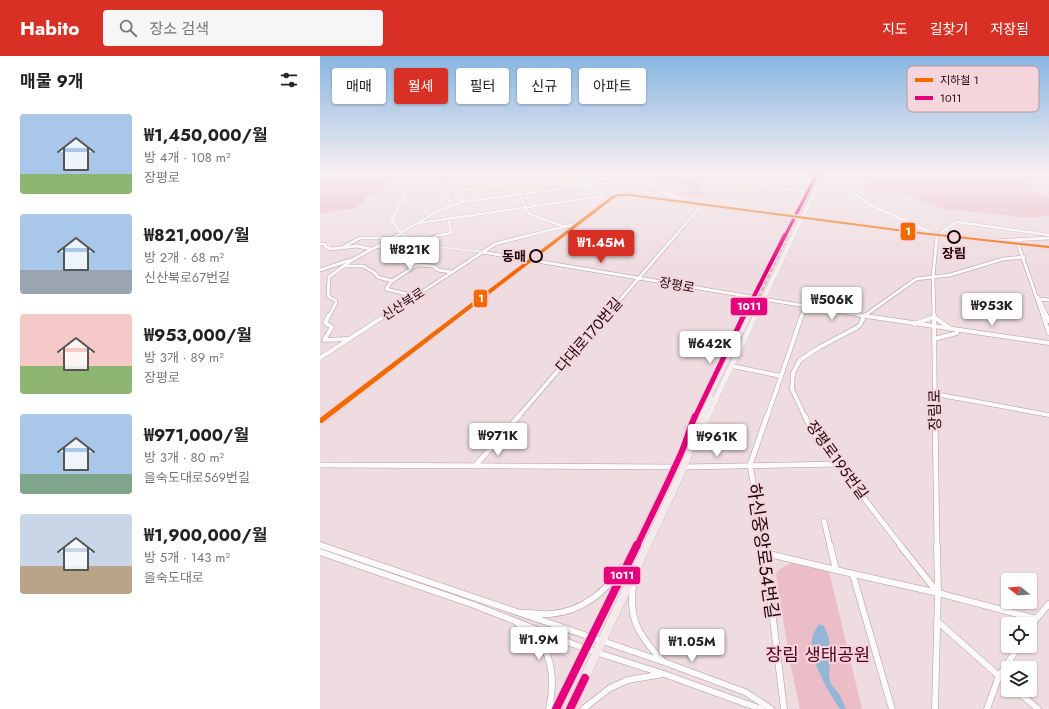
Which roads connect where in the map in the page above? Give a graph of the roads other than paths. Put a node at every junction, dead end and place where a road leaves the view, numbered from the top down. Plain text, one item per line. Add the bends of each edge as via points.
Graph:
1 (400, 204) edge
2 (456, 204) edge
3 (543, 204) edge
4 (602, 204) edge
5 (698, 204) edge
6 (801, 204) edge
7 (807, 204) edge
8 (869, 204) edge
9 (702, 205) junction
10 (451, 206) joint
11 (525, 207) junction
12 (803, 213) junction
13 (796, 214) junction
14 (781, 216) junction
15 (800, 219) junction
16 (793, 220) junction
17 (817, 221) junction
18 (449, 222) dead end
19 (419, 223) junction
20 (578, 224) junction
21 (798, 225) junction
22 (565, 227) junction
23 (400, 233) junction
24 (937, 235) junction
25 (1049, 235) edge
26 (392, 238) junction
27 (1049, 238) edge
28 (994, 241) junction
29 (421, 243) junction
30 (320, 244) edge
31 (1020, 244) junction
32 (377, 246) junction
33 (343, 248) junction
34 (1049, 248) edge
35 (371, 249) junction
36 (482, 252) junction
37 (1023, 257) junction
38 (354, 258) junction
39 (531, 260) junction
40 (417, 265) junction
41 (342, 266) junction
42 (320, 270) edge
43 (451, 272) junction
44 (933, 277) junction
45 (638, 278) junction
46 (392, 281) junction
47 (415, 296) junction
48 (753, 299) junction
49 (1037, 299) junction
50 (1049, 300) edge
51 (763, 301) junction
52 (805, 307) junction
53 (749, 317) tunnel mouth
54 (863, 317) junction
55 (934, 317) junction
56 (1049, 321) edge
57 (914, 324) junction
58 (934, 328) junction
59 (953, 330) junction
60 (957, 333) junction
61 (1049, 333) edge
62 (348, 339) junction
63 (934, 339) junction
64 (1049, 344) edge
65 (320, 358) edge
66 (732, 366) junction
67 (781, 376) junction
68 (935, 394) junction
69 (1049, 415) edge
70 (320, 423) edge
71 (692, 439) junction
72 (838, 464) junction
73 (320, 465) edge
74 (750, 465) junction
75 (475, 466) junction
76 (680, 467) junction
77 (824, 521) dead end
78 (320, 545) edge
79 (320, 552) edge
80 (765, 553) junction
81 (632, 554) junction
82 (638, 566) junction
83 (836, 570) junction
84 (853, 575) junction
85 (938, 593) junction
86 (1049, 604) edge
87 (521, 613) junction
88 (1028, 617) edge
89 (1037, 618) edge
90 (937, 621) junction
91 (516, 622) junction
92 (591, 637) junction
93 (602, 640) junction
94 (586, 649) junction
95 (596, 652) junction
96 (1014, 653) edge
97 (664, 662) junction
98 (664, 674) junction
99 (999, 676) junction
100 (1024, 697) edge
101 (935, 708) edge
102 (549, 709) edge
103 (556, 709) edge
104 (570, 709) edge
105 (583, 709) edge
106 (761, 709) edge
107 (771, 709) edge
108 (784, 709) edge
109 (892, 709) edge
110 (987, 709) edge
111 (1038, 709) edge

1 - 23 main road via 392,221
2 - 10 street
3 - 11 street
4 - 20 street
5 - 9 main road
6 - 13 main road
7 - 12 main road
8 - 24 street
9 - 14 main road
9 - 45 street, 다대로170번길
10 - 19 street
11 - 19 street
11 - 22 street via 530,215
12 - 15 main road
12 - 17 main road via 807,218
13 - 14 main road
13 - 16 main road
14 - 16 main road
15 - 16 main road
15 - 17 main road
15 - 21 main road
16 - 48 main road
17 - 21 main road
17 - 24 main road
18 - 29 street via 451,233
19 - 23 street
20 - 22 street, 신산북로
20 - 39 street
21 - 51 main road
22 - 36 street, 신산북로 via 497,243
23 - 26 street
23 - 29 main road, 장평로 via 409,240
24 - 25 street via 957,222
24 - 28 main road
24 - 44 street, 장림로
26 - 32 street
26 - 33 street via 360,238
27 - 28 street
28 - 31 main road
29 - 36 main road, 장평로
30 - 33 street via 331,248
31 - 34 main road
31 - 37 street
32 - 35 street
32 - 40 street via 400,252 402,260
33 - 35 street via 357,246
35 - 38 street
36 - 39 street, 장평로
36 - 43 street, 신산북로
37 - 44 street, 장평로195번길 via 1003,259 950,275
37 - 49 street
38 - 41 street
38 - 42 street
39 - 45 street, 장평로
39 - 70 street
40 - 43 street via 433,266 438,270
40 - 46 street
41 - 46 street via 363,266 378,277
41 - 62 street via 328,279 328,296 336,303 325,323 332,328 324,340
43 - 47 street, 신산북로
44 - 54 street, 장평로195번길 via 916,279
44 - 55 street, 장림로
45 - 48 street, 장평로
45 - 75 street, 다대로170번길
46 - 47 street via 386,289
47 - 62 street, 신산북로
48 - 51 street, 장평로
48 - 71 main road via 691,426
49 - 50 street
49 - 56 street
49 - 61 street
51 - 52 street, 장평로
51 - 66 main road
52 - 54 street, 장평로
52 - 67 street, 하신중앙로54번길
53 - 71 highway
54 - 57 street, 장평로
54 - 58 street, 장평로
54 - 72 street, 장평로195번길 via 856,328 800,360 793,373 792,389 806,419 812,431
55 - 57 street
55 - 58 street, 장림로
55 - 59 street
57 - 58 street, 장평로
58 - 59 street, 장평로
58 - 60 street, 장평로
58 - 63 street, 장림로
59 - 64 street, 장평로
60 - 63 street
60 - 64 street, 장평로
62 - 65 street, 신산북로
63 - 68 street, 장림로
66 - 67 street
66 - 71 main road
67 - 74 street, 하신중앙로54번길
68 - 69 street
68 - 85 street, 장림로
71 - 76 highway
72 - 74 street
72 - 85 street, 장평로195번길
73 - 75 street
74 - 76 street
74 - 80 street, 하신중앙로54번길
75 - 76 street
76 - 81 highway
76 - 82 highway
77 - 83 street
78 - 87 street
79 - 91 street
80 - 83 street
80 - 108 street, 하신중앙로54번길
81 - 87 street via 610,584 584,603 551,614
81 - 92 highway
82 - 93 highway
82 - 97 street via 630,596 635,625 642,639
83 - 84 street
84 - 85 street
84 - 109 street
85 - 88 street
85 - 90 street, 장림로
86 - 89 street
87 - 92 street
90 - 99 street
90 - 101 street, 장림로
91 - 94 street
91 - 102 street via 540,641 550,663 552,683
92 - 93 street
92 - 94 highway
93 - 95 highway
93 - 97 street
94 - 95 street
94 - 103 highway
95 - 98 street
95 - 104 highway
96 - 99 street
97 - 107 street via 745,692
98 - 105 street via 628,680 610,688
98 - 106 street
99 - 110 street
100 - 111 street

